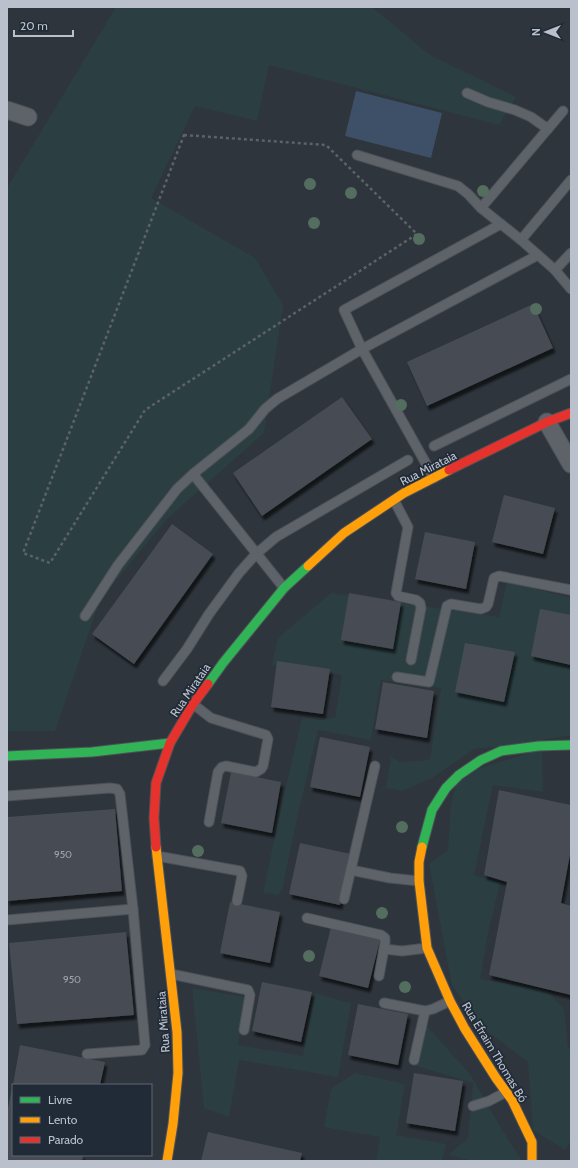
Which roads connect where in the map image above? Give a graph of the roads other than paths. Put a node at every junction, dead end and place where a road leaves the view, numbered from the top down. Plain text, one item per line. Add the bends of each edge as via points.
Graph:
1 (467, 93) dead end
2 (7, 110) edge
3 (563, 111) dead end
4 (28, 117) dead end
5 (548, 129) junction
6 (357, 155) dead end
7 (571, 180) edge
8 (481, 208) junction
9 (501, 224) junction
10 (521, 240) junction
11 (571, 253) edge
12 (538, 255) junction
13 (555, 270) junction
14 (571, 290) edge
15 (362, 349) junction
16 (571, 379) edge
17 (571, 413) edge
18 (547, 422) junction
19 (434, 446) dead end
20 (408, 460) dead end
21 (571, 464) edge
22 (193, 474) junction
23 (434, 478) junction
24 (394, 500) junction
25 (256, 554) junction
26 (284, 588) junction
27 (571, 590) edge
28 (85, 616) dead end
29 (411, 660) dead end
30 (396, 677) dead end
31 (163, 682) dead end
32 (193, 704) junction
33 (170, 743) junction
34 (571, 745) edge
35 (7, 756) edge
36 (375, 766) dead end
37 (7, 796) edge
38 (209, 822) dead end
39 (157, 856) junction
40 (351, 870) junction
41 (419, 881) junction
42 (344, 899) dead end
43 (237, 900) dead end
44 (133, 909) junction
45 (307, 918) dead end
46 (7, 920) edge
47 (428, 948) junction
48 (384, 949) junction
49 (171, 974) junction
50 (379, 976) dead end
51 (450, 1001) junction
52 (384, 1003) dead end
53 (425, 1010) junction
54 (244, 1030) dead end
55 (87, 1054) dead end
56 (414, 1060) dead end
57 (506, 1092) junction
58 (472, 1106) dead end
59 (167, 1161) edge
60 (532, 1161) edge

1 - 5 lane via 531,117
2 - 4 street
3 - 5 lane
5 - 8 lane
6 - 8 lane via 458,186
7 - 10 lane
8 - 9 lane
9 - 10 lane
9 - 15 lane via 344,310
10 - 12 lane
11 - 13 lane
12 - 13 lane
12 - 15 lane
13 - 14 lane
15 - 22 lane via 277,399 249,429
15 - 23 lane
16 - 19 lane
17 - 18 street, Rua Mirataia
18 - 21 street
18 - 23 street, Rua Mirataia
20 - 25 lane via 276,537
22 - 25 lane
22 - 28 lane via 177,489 118,565
23 - 24 street, Rua Mirataia
24 - 26 street, Rua Mirataia via 344,533
24 - 29 lane via 408,527 396,593 398,596 416,600 421,608
25 - 26 lane
25 - 31 lane via 209,614
26 - 32 street, Rua Mirataia
27 - 30 lane via 499,576 494,578 486,607 481,609 451,604 447,606 429,682
32 - 33 street, Rua Mirataia
32 - 38 lane via 211,718 266,735 268,739 261,769 256,772 226,766 218,772
33 - 35 street via 92,752
33 - 39 street, Rua Mirataia via 156,783 154,818
34 - 41 street, Rua Efraim Thomas Bó via 501,751 481,760 460,775 446,788 432,810 419,862
36 - 40 lane
37 - 44 lane via 117,789 120,794
39 - 43 lane via 240,871 242,876
39 - 49 street, Rua Mirataia
40 - 41 lane
40 - 42 lane
41 - 47 street, Rua Efraim Thomas Bó
44 - 46 lane
44 - 55 lane via 145,1045 142,1050
45 - 48 lane via 382,935 385,938
47 - 48 lane via 402,951
47 - 51 street, Rua Efraim Thomas Bó
48 - 50 lane
49 - 54 lane via 248,990 250,995
49 - 59 street, Rua Mirataia via 178,1073
51 - 53 lane
51 - 57 street, Rua Efraim Thomas Bó
52 - 53 lane
53 - 56 lane
57 - 58 lane via 490,1101
57 - 60 street, Rua Efraim Thomas Bó via 532,1142

